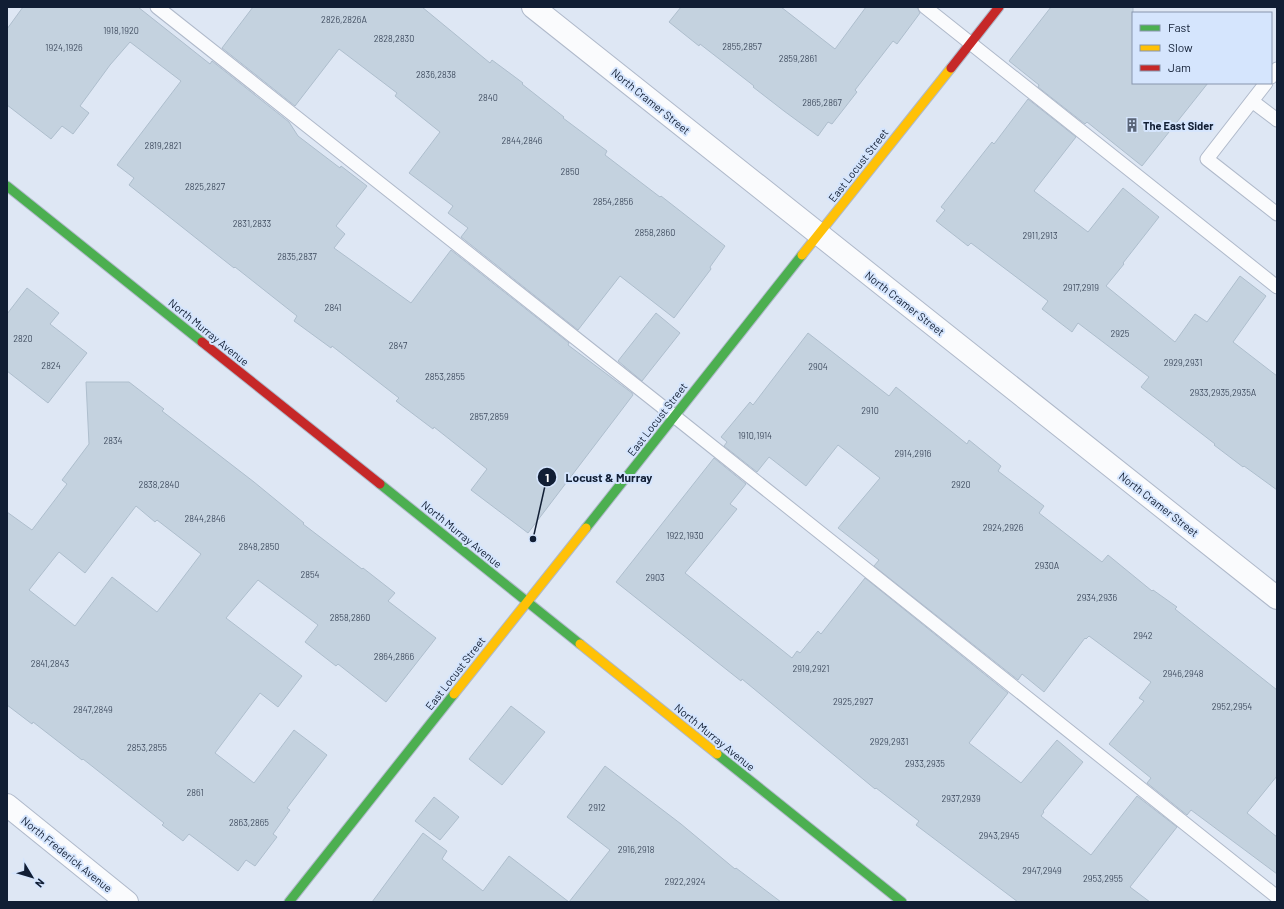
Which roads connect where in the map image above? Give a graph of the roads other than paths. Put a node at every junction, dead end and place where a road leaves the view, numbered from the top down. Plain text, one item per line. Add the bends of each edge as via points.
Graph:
1 (157, 7) edge
2 (533, 7) edge
3 (925, 7) edge
4 (999, 7) edge
5 (970, 42) junction
6 (1265, 84) edge
7 (1252, 101) junction
8 (1277, 120) edge
9 (7, 186) edge
10 (1277, 214) edge
11 (818, 235) junction
12 (1277, 288) edge
13 (674, 416) junction
14 (1277, 598) edge
15 (528, 601) junction
16 (7, 805) edge
17 (1277, 897) edge
18 (127, 902) edge
19 (289, 902) edge
20 (902, 902) edge

1 - 13 lane
2 - 11 street, North Cramer Street
3 - 5 lane
4 - 5 main road, East Locust Street
5 - 11 main road, East Locust Street
5 - 12 lane
6 - 7 lane
7 - 8 lane
7 - 10 lane via 1207,159
9 - 15 main road, North Murray Avenue
11 - 13 main road, East Locust Street
11 - 14 street, North Cramer Street
13 - 15 main road, East Locust Street
13 - 17 lane
15 - 19 main road, East Locust Street
15 - 20 main road, North Murray Avenue
16 - 18 street, North Frederick Avenue

